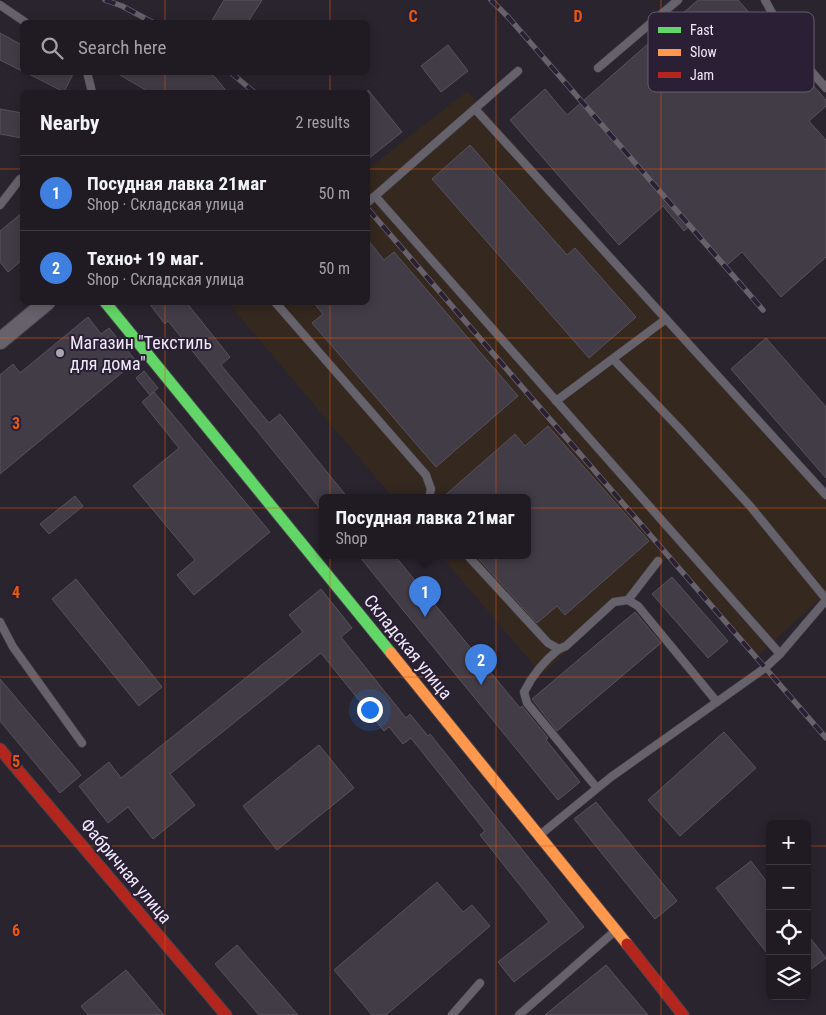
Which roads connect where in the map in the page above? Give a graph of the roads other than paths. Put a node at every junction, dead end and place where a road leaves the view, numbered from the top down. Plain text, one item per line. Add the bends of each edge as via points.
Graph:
1 (678, 0) edge
2 (765, 0) edge
3 (0, 5) edge
4 (664, 12) edge
5 (772, 12) edge
6 (23, 20) edge
7 (648, 26) edge
8 (598, 68) dead end
9 (518, 71) dead end
10 (814, 74) edge
11 (88, 75) edge
12 (826, 88) edge
13 (92, 90) edge
14 (475, 109) junction
15 (20, 179) edge
16 (375, 196) junction
17 (370, 200) edge
18 (0, 205) edge
19 (43, 305) edge
20 (107, 305) edge
21 (278, 305) edge
22 (666, 319) junction
23 (0, 342) edge
24 (613, 359) junction
25 (556, 401) junction
26 (430, 494) edge
27 (826, 495) edge
28 (471, 559) edge
29 (658, 561) dead end
30 (628, 600) junction
31 (826, 600) edge
32 (0, 622) edge
33 (559, 649) junction
34 (780, 654) junction
35 (717, 702) junction
36 (82, 743) dead end
37 (0, 750) edge
38 (597, 788) junction
39 (539, 836) junction
40 (616, 930) junction
41 (480, 983) dead end
42 (226, 1015) edge
43 (452, 1015) edge
44 (520, 1015) edge
45 (683, 1015) edge

1 - 4 lane
2 - 5 lane
3 - 6 lane
7 - 8 lane
9 - 14 lane
10 - 12 lane
11 - 13 lane
14 - 16 lane
14 - 22 lane
15 - 18 lane
16 - 17 lane
16 - 25 lane
19 - 23 street
20 - 39 street, Складская улица
21 - 26 lane via 426,475
22 - 24 lane
22 - 27 lane
24 - 25 lane
24 - 31 lane via 750,506
25 - 34 lane
28 - 33 lane via 548,643
29 - 30 lane
30 - 33 lane via 614,602
30 - 35 lane via 638,606
31 - 34 lane
32 - 36 lane via 13,647
33 - 38 lane via 529,683 524,692 527,703
34 - 35 lane
35 - 38 lane
37 - 42 street, Фабричная улица
38 - 39 lane
39 - 40 street, Складская улица
40 - 44 lane
40 - 45 street, Складская улица
41 - 43 lane

